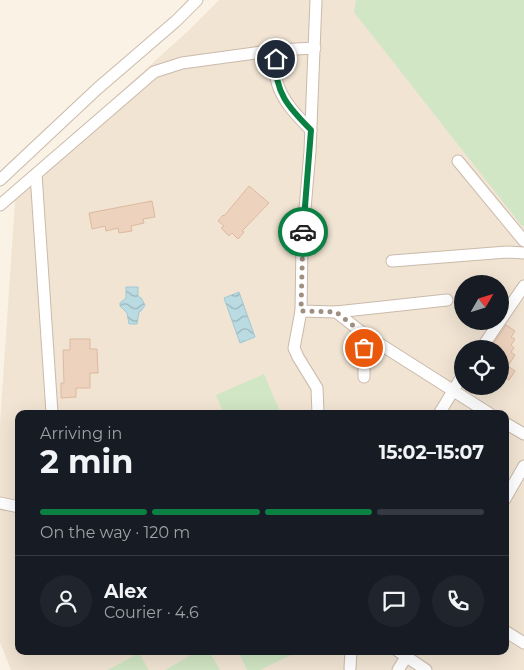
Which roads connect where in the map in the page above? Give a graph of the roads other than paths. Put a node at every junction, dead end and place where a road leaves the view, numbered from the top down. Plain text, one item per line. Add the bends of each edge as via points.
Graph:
1 (197, 0) edge
2 (316, 0) edge
3 (315, 48) junction
4 (277, 50) junction
5 (311, 130) junction
6 (458, 161) dead end
7 (36, 174) junction
8 (0, 180) edge
9 (0, 205) edge
10 (524, 241) edge
11 (524, 253) edge
12 (392, 262) dead end
13 (524, 286) edge
14 (447, 300) dead end
15 (509, 308) edge
16 (301, 311) junction
17 (336, 312) junction
18 (364, 334) junction
19 (364, 377) dead end
20 (454, 387) edge
21 (452, 390) junction
22 (52, 410) edge
23 (318, 410) edge
24 (440, 410) edge
25 (484, 410) edge
26 (509, 425) edge
27 (524, 434) edge
28 (524, 466) edge
29 (512, 487) junction
30 (524, 490) edge
31 (509, 492) edge
32 (0, 503) edge
33 (15, 506) edge
34 (509, 633) edge
35 (524, 642) edge
36 (351, 655) edge
37 (404, 655) edge
38 (407, 655) edge
39 (350, 668) dead end
40 (398, 670) edge
41 (426, 670) edge

1 - 8 street
2 - 3 street
3 - 4 street
3 - 5 street
4 - 5 street via 277,82 290,106
4 - 7 street via 182,63 154,72
5 - 16 street via 302,244
6 - 10 street
7 - 9 street
7 - 22 street
11 - 12 street
13 - 15 street
14 - 17 street
16 - 17 street
16 - 23 street via 294,348 317,388
17 - 18 street
18 - 19 street
18 - 21 street
20 - 21 street
21 - 24 street
21 - 25 street
26 - 27 street
28 - 29 street
29 - 30 street
29 - 31 street
32 - 33 street
34 - 35 street
36 - 39 street
37 - 40 street
38 - 41 street

